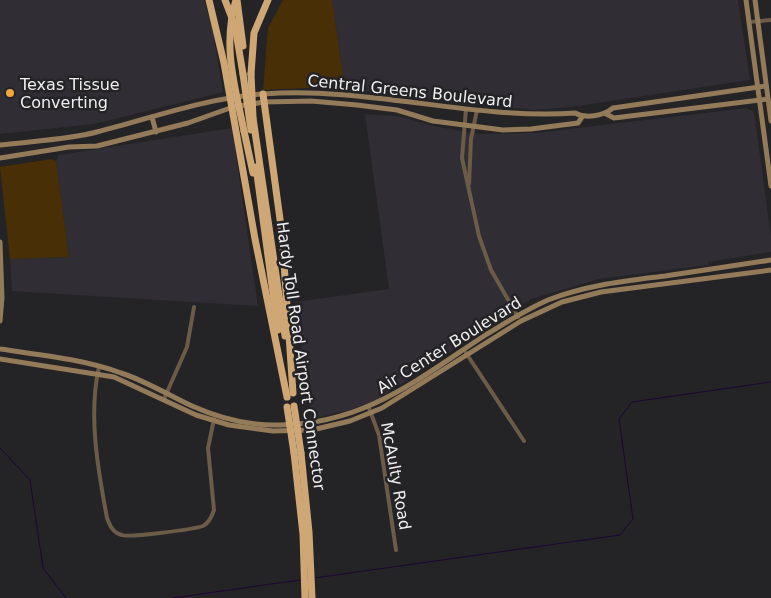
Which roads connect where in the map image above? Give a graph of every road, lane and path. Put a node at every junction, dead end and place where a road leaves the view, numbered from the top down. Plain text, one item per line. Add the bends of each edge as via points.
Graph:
1 (209, 0) edge
2 (225, 0) edge
3 (236, 0) edge
4 (268, 0) edge
5 (746, 0) edge
6 (755, 0) edge
7 (771, 20) edge
8 (758, 21) junction
9 (749, 22) junction
10 (247, 74) junction
11 (766, 86) junction
12 (757, 87) junction
13 (311, 92) junction
14 (263, 94) junction
15 (695, 96) junction
16 (231, 98) junction
17 (768, 99) junction
18 (759, 100) junction
19 (311, 101) junction
20 (264, 102) junction
21 (233, 107) junction
22 (697, 108) junction
23 (466, 109) junction
24 (477, 110) junction
25 (606, 114) junction
26 (152, 117) junction
27 (582, 117) junction
28 (771, 121) edge
29 (464, 125) junction
30 (474, 126) junction
31 (250, 130) junction
32 (156, 132) junction
33 (68, 138) junction
34 (0, 145) edge
35 (69, 147) junction
36 (0, 158) edge
37 (469, 184) junction
38 (771, 186) edge
39 (0, 242) edge
40 (771, 260) edge
41 (1, 265) edge
42 (704, 270) junction
43 (771, 270) edge
44 (705, 278) junction
45 (630, 280) junction
46 (632, 288) junction
47 (578, 290) junction
48 (580, 296) junction
49 (194, 307) dead end
50 (517, 315) junction
51 (0, 321) edge
52 (521, 321) junction
53 (0, 349) edge
54 (464, 349) junction
55 (468, 355) junction
56 (0, 359) edge
57 (98, 370) junction
58 (421, 377) junction
59 (426, 382) junction
60 (167, 393) junction
61 (290, 395) junction
62 (164, 400) junction
63 (370, 410) junction
64 (214, 418) junction
65 (304, 424) junction
66 (305, 430) junction
67 (524, 441) dead end
68 (396, 550) dead end
69 (308, 588) junction
70 (305, 598) edge
71 (312, 598) edge

1 - 16 highway
2 - 10 highway
3 - 10 highway
3 - 31 highway, bridge via 229,48
4 - 10 highway via 254,33
5 - 9 street
6 - 8 street
7 - 8 street
8 - 9 street
8 - 11 street
9 - 12 street
10 - 31 highway, bridge
10 - 31 highway, Hardy Toll Road Airport Connector, bridge via 254,118
11 - 12 street, Central Greens Boulevard
11 - 17 street
12 - 15 street, Central Greens Boulevard
12 - 18 street
13 - 14 street, Central Greens Boulevard
13 - 19 street
13 - 23 street, Central Greens Boulevard
14 - 16 street, Central Greens Boulevard
14 - 20 highway
15 - 22 street
15 - 25 street, Central Greens Boulevard via 613,108
16 - 21 highway
16 - 26 street, Central Greens Boulevard
17 - 18 street, Central Greens Boulevard
17 - 28 street
18 - 22 street, Central Greens Boulevard
18 - 38 street
19 - 20 street, Central Greens Boulevard
19 - 29 street, Central Greens Boulevard via 397,110 433,121
20 - 21 street, Central Greens Boulevard
20 - 61 highway via 282,234
21 - 32 street, Central Greens Boulevard
21 - 61 highway via 255,239
22 - 25 street, Central Greens Boulevard via 614,118
23 - 24 street, Central Greens Boulevard
23 - 29 street
24 - 27 street, Central Greens Boulevard via 544,115 575,113
24 - 30 street
25 - 27 street, Central Greens Boulevard
26 - 32 street
26 - 33 street, Central Greens Boulevard
27 - 30 street, Central Greens Boulevard via 578,123 531,129
29 - 30 street, Central Greens Boulevard
29 - 37 street via 462,158
30 - 37 street
31 - 61 highway, Hardy Toll Road Airport Connector
31 - 61 highway, Hardy Toll Road Airport Connector
32 - 35 street, Central Greens Boulevard via 97,146
33 - 34 street, Central Greens Boulevard
33 - 35 street
35 - 36 street, Central Greens Boulevard
37 - 50 street via 485,254
39 - 41 street
40 - 42 street, Air Center Boulevard
41 - 51 street
42 - 44 street
42 - 45 street, Air Center Boulevard
43 - 44 street, Air Center Boulevard
44 - 46 street, Air Center Boulevard
45 - 46 street
45 - 47 street, Air Center Boulevard
46 - 48 street, Air Center Boulevard
47 - 48 street
47 - 50 street, Air Center Boulevard
48 - 52 street, Air Center Boulevard
49 - 60 street via 187,347
50 - 52 street
50 - 54 street, Air Center Boulevard
52 - 55 street, Air Center Boulevard
53 - 57 street, Air Center Boulevard
54 - 55 street
54 - 58 street, Air Center Boulevard
55 - 59 street, Air Center Boulevard
55 - 67 street
56 - 57 street, Air Center Boulevard
57 - 60 street, Air Center Boulevard via 142,380
57 - 62 street, Air Center Boulevard
57 - 64 street via 93,406 109,523 113,531 126,536 204,525 214,506 208,448
58 - 59 street
58 - 63 street, Air Center Boulevard
59 - 63 street, Air Center Boulevard
60 - 62 street
60 - 64 street, Air Center Boulevard
61 - 69 highway, Hardy Toll Road Airport Connector, bridge
62 - 64 street, Air Center Boulevard
63 - 65 street, Air Center Boulevard
63 - 66 street, Air Center Boulevard via 331,426
63 - 68 street, McAulty Road via 383,454
64 - 65 street, Air Center Boulevard via 264,424
64 - 66 street, Air Center Boulevard via 250,429
65 - 66 street
69 - 70 highway, Hardy Toll Road Airport Connector
69 - 71 highway, Hardy Toll Road Airport Connector

